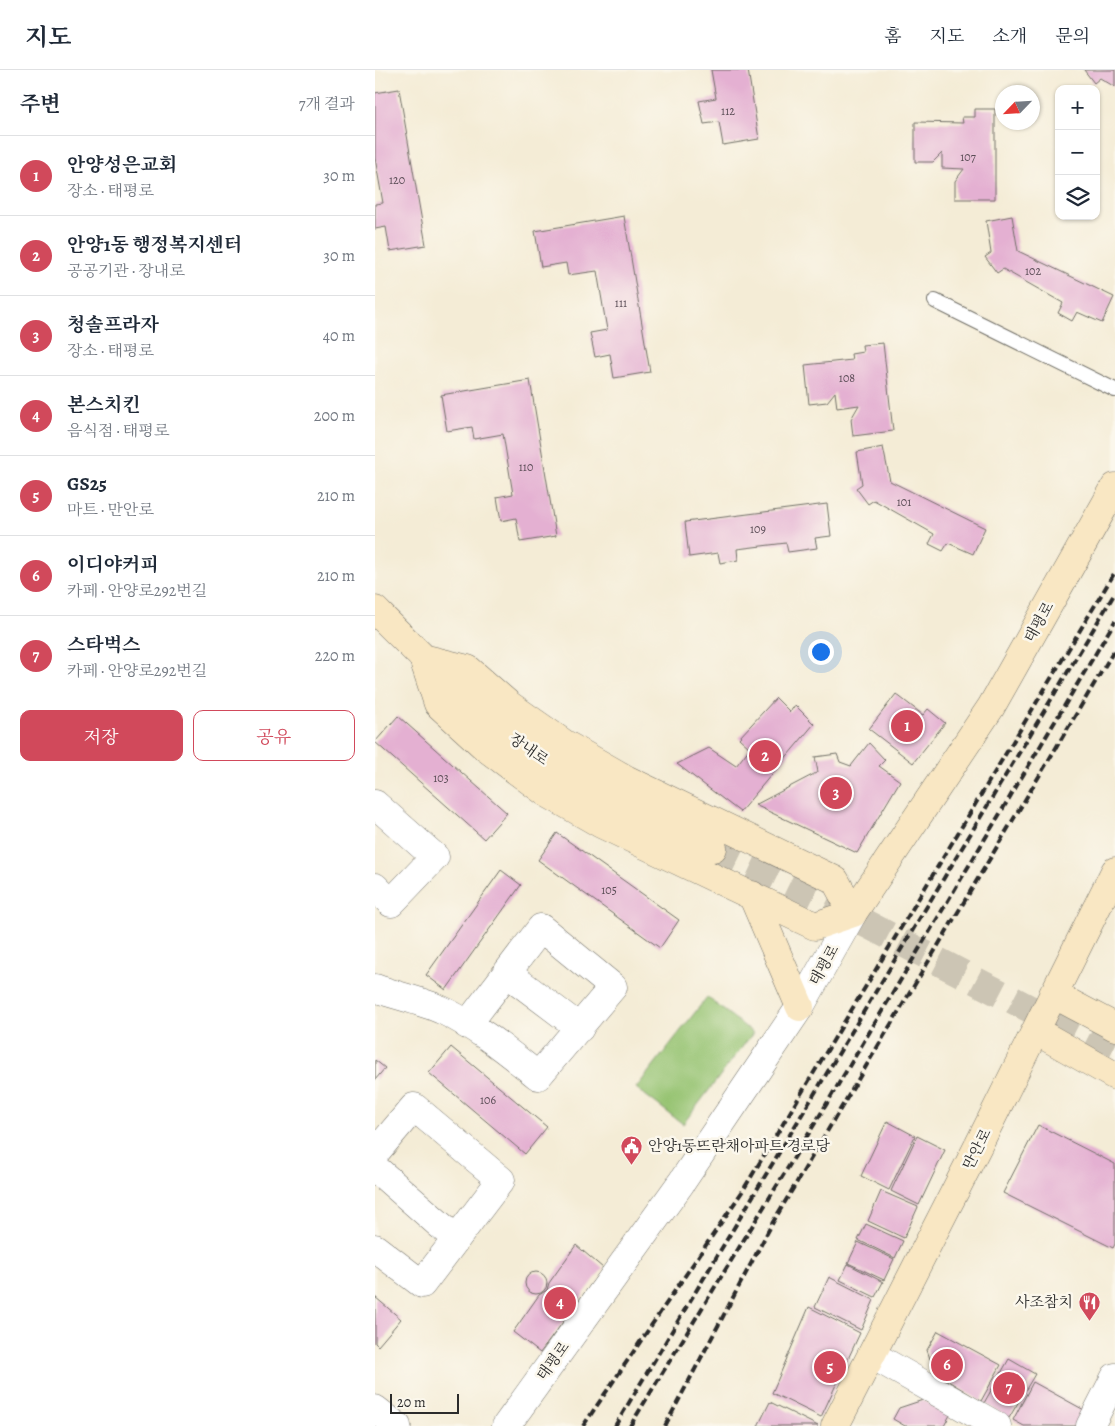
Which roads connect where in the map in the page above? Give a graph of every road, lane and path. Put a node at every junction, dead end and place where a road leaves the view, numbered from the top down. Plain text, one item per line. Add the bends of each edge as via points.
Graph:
1 (935, 302) dead end
2 (1115, 390) edge
3 (1115, 487) edge
4 (375, 610) edge
5 (423, 658) junction
6 (375, 804) edge
7 (713, 848) tunnel mouth
8 (1115, 871) edge
9 (375, 887) edge
10 (753, 895) junction
11 (853, 913) junction
12 (507, 973) junction
13 (375, 988) edge
14 (1053, 994) junction
15 (800, 1007) junction
16 (467, 1025) junction
17 (1115, 1027) edge
18 (580, 1028) junction
19 (1036, 1032) junction
20 (1115, 1076) edge
21 (375, 1152) edge
22 (375, 1168) edge
23 (456, 1239) junction
24 (375, 1248) edge
25 (872, 1355) junction
26 (1115, 1377) edge
27 (375, 1409) edge
28 (397, 1426) edge
29 (506, 1426) edge
30 (835, 1426) edge
31 (997, 1426) edge
32 (1090, 1426) edge

1 - 2 lane
3 - 11 street, 태평로 via 991,707
4 - 5 street, 장내로
5 - 7 street, 장내로 via 497,726 558,769
5 - 10 street via 438,704 486,748 545,792 601,824
5 - 11 street via 468,669 565,744 626,779 835,880
6 - 9 street via 435,857 391,903
8 - 14 street, 만안로
10 - 11 street via 815,926
10 - 15 street
11 - 15 street, 태평로
12 - 16 street
12 - 18 street
12 - 18 street via 541,928 613,987
13 - 16 street via 443,1011
14 - 17 street
14 - 19 street, 만안로
15 - 29 street, 태평로 via 681,1183
16 - 18 street via 538,1076
19 - 20 street
19 - 25 street, 만안로
21 - 23 street via 413,1107 501,1180
22 - 23 street
23 - 24 street via 422,1284
25 - 30 street, 만안로
25 - 31 street
26 - 32 street
27 - 28 street

